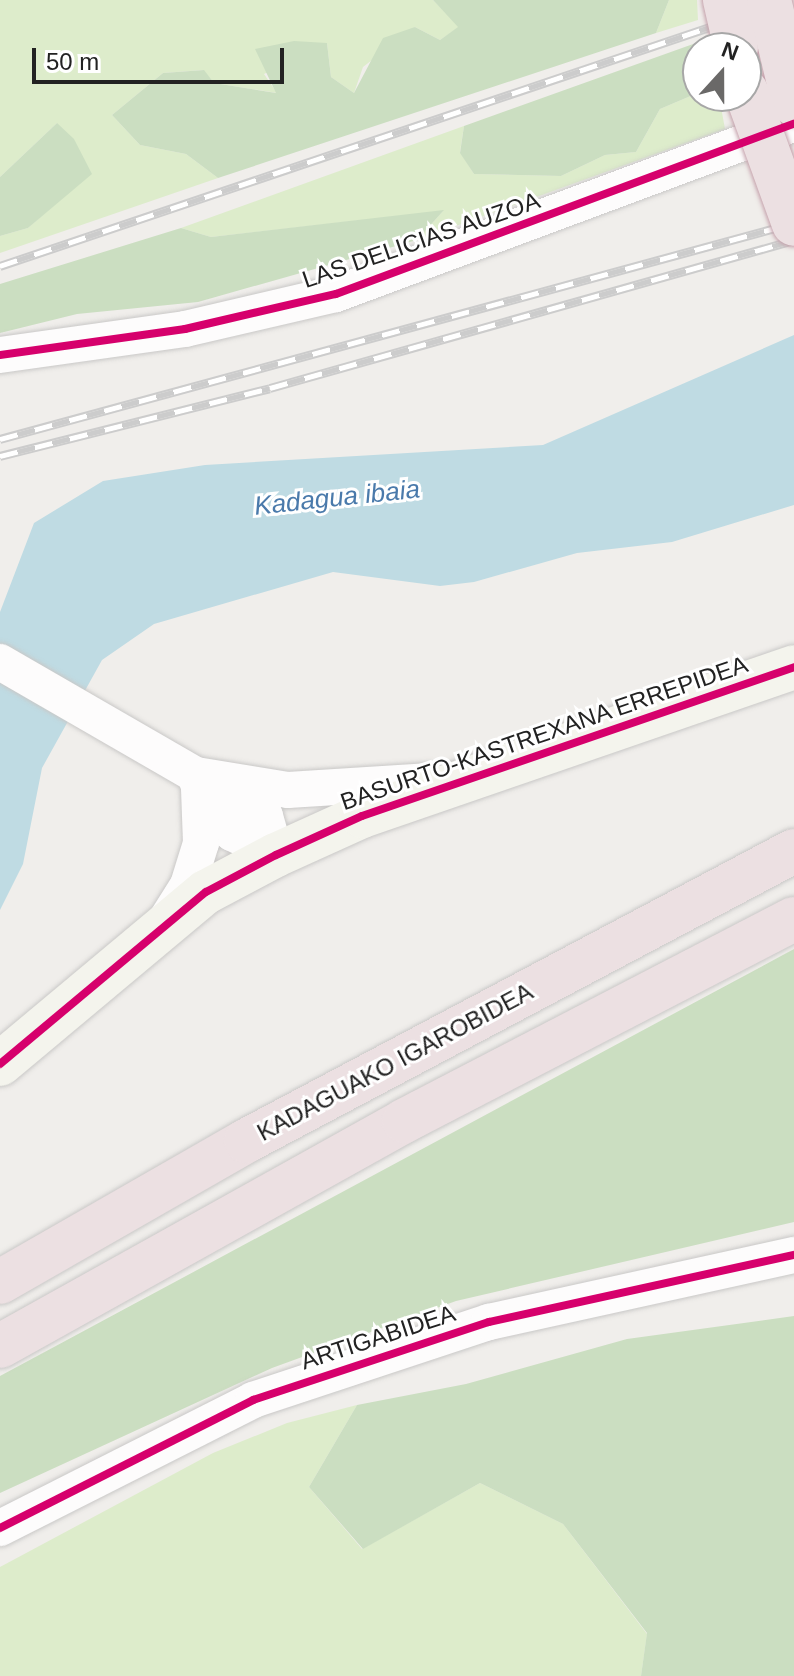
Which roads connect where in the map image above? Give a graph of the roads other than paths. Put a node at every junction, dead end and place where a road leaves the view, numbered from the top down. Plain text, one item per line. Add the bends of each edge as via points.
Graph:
1 (725, 0) edge
2 (769, 0) edge
3 (732, 32) edge
4 (794, 104) edge
5 (754, 112) edge
6 (794, 124) edge
7 (794, 224) edge
8 (0, 355) edge
9 (0, 662) edge
10 (794, 667) edge
11 (489, 774) junction
12 (196, 778) junction
13 (236, 784) junction
14 (794, 851) edge
15 (276, 855) junction
16 (794, 919) edge
17 (161, 927) junction
18 (0, 1064) edge
19 (794, 1255) edge
20 (0, 1282) edge
21 (0, 1346) edge
22 (0, 1528) edge

1 - 3 highway, bridge
2 - 4 highway, bridge
5 - 7 highway, bridge
6 - 8 street, LAS DELICIAS AUZOA via 336,294 185,329
9 - 12 street
10 - 11 street, BASURTO-KASTREXANA ERREPIDEA
11 - 13 street via 345,790
11 - 15 street, BASURTO-KASTREXANA ERREPIDEA via 362,816
12 - 13 street
12 - 15 street via 232,833
12 - 17 street via 201,843 188,885
13 - 15 street via 265,816
14 - 20 highway, KADAGUAKO IGAROBIDEA via 246,1141
15 - 17 street, BASURTO-KASTREXANA ERREPIDEA via 206,892
16 - 21 highway via 404,1121
17 - 18 street, BASURTO-KASTREXANA ERREPIDEA
19 - 22 street, ARTIGABIDEA via 489,1322 253,1400

